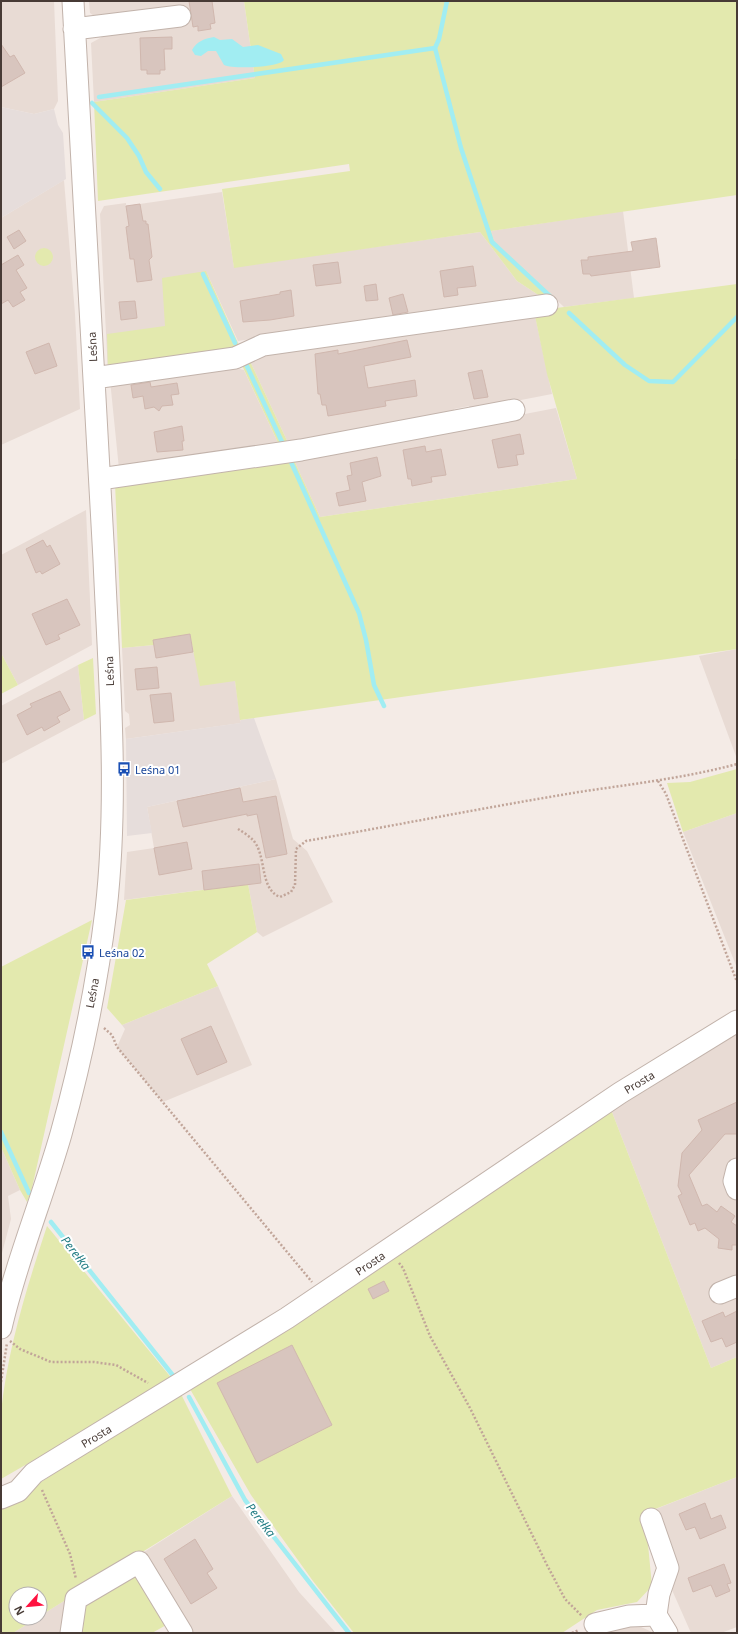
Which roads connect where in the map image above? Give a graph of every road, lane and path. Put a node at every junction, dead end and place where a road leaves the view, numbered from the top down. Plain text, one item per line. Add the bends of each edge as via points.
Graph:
1 (73, 1) edge
2 (180, 16) dead end
3 (74, 29) junction
4 (547, 305) dead end
5 (94, 378) junction
6 (514, 410) dead end
7 (100, 480) junction
8 (737, 764) edge
9 (658, 782) junction
10 (238, 829) dead end
11 (737, 982) edge
12 (737, 1021) edge
13 (101, 1027) dead end
14 (737, 1169) edge
15 (737, 1189) edge
16 (387, 1252) junction
17 (323, 1294) junction
18 (5, 1333) edge
19 (174, 1388) junction
20 (34, 1473) junction
21 (1, 1498) edge
22 (650, 1519) dead end
23 (76, 1599) junction
24 (656, 1614) junction
25 (594, 1624) joint
26 (71, 1633) edge
27 (182, 1633) edge
28 (667, 1633) edge

1 - 3 street, Leśna
2 - 3 street
3 - 5 street, Leśna
4 - 5 street via 263,345 235,358
5 - 7 street, Leśna
6 - 7 street via 301,450
7 - 18 street, Leśna via 113,768 112,846 106,912 77,1071 41,1199 19,1259
8 - 9 path
9 - 10 path via 579,792 306,841 296,849 295,885 291,892 280,897 273,894 268,885 254,840
9 - 11 path via 666,794
12 - 16 street, Prosta via 608,1101
13 - 17 path via 106,1028 117,1047
14 - 15 street via 734,1181
16 - 17 street, Prosta
16 - 25 path via 403,1268 430,1336 470,1408 565,1599 577,1613
17 - 19 street, Prosta
18 - 19 path via 20,1349 51,1362 116,1365 160,1388
19 - 20 street, Prosta
20 - 21 street, Prosta via 18,1491
20 - 23 path via 70,1554 76,1575
22 - 24 street via 668,1568 659,1594
23 - 26 street
23 - 27 street via 139,1562
24 - 25 street via 629,1616
24 - 28 street

